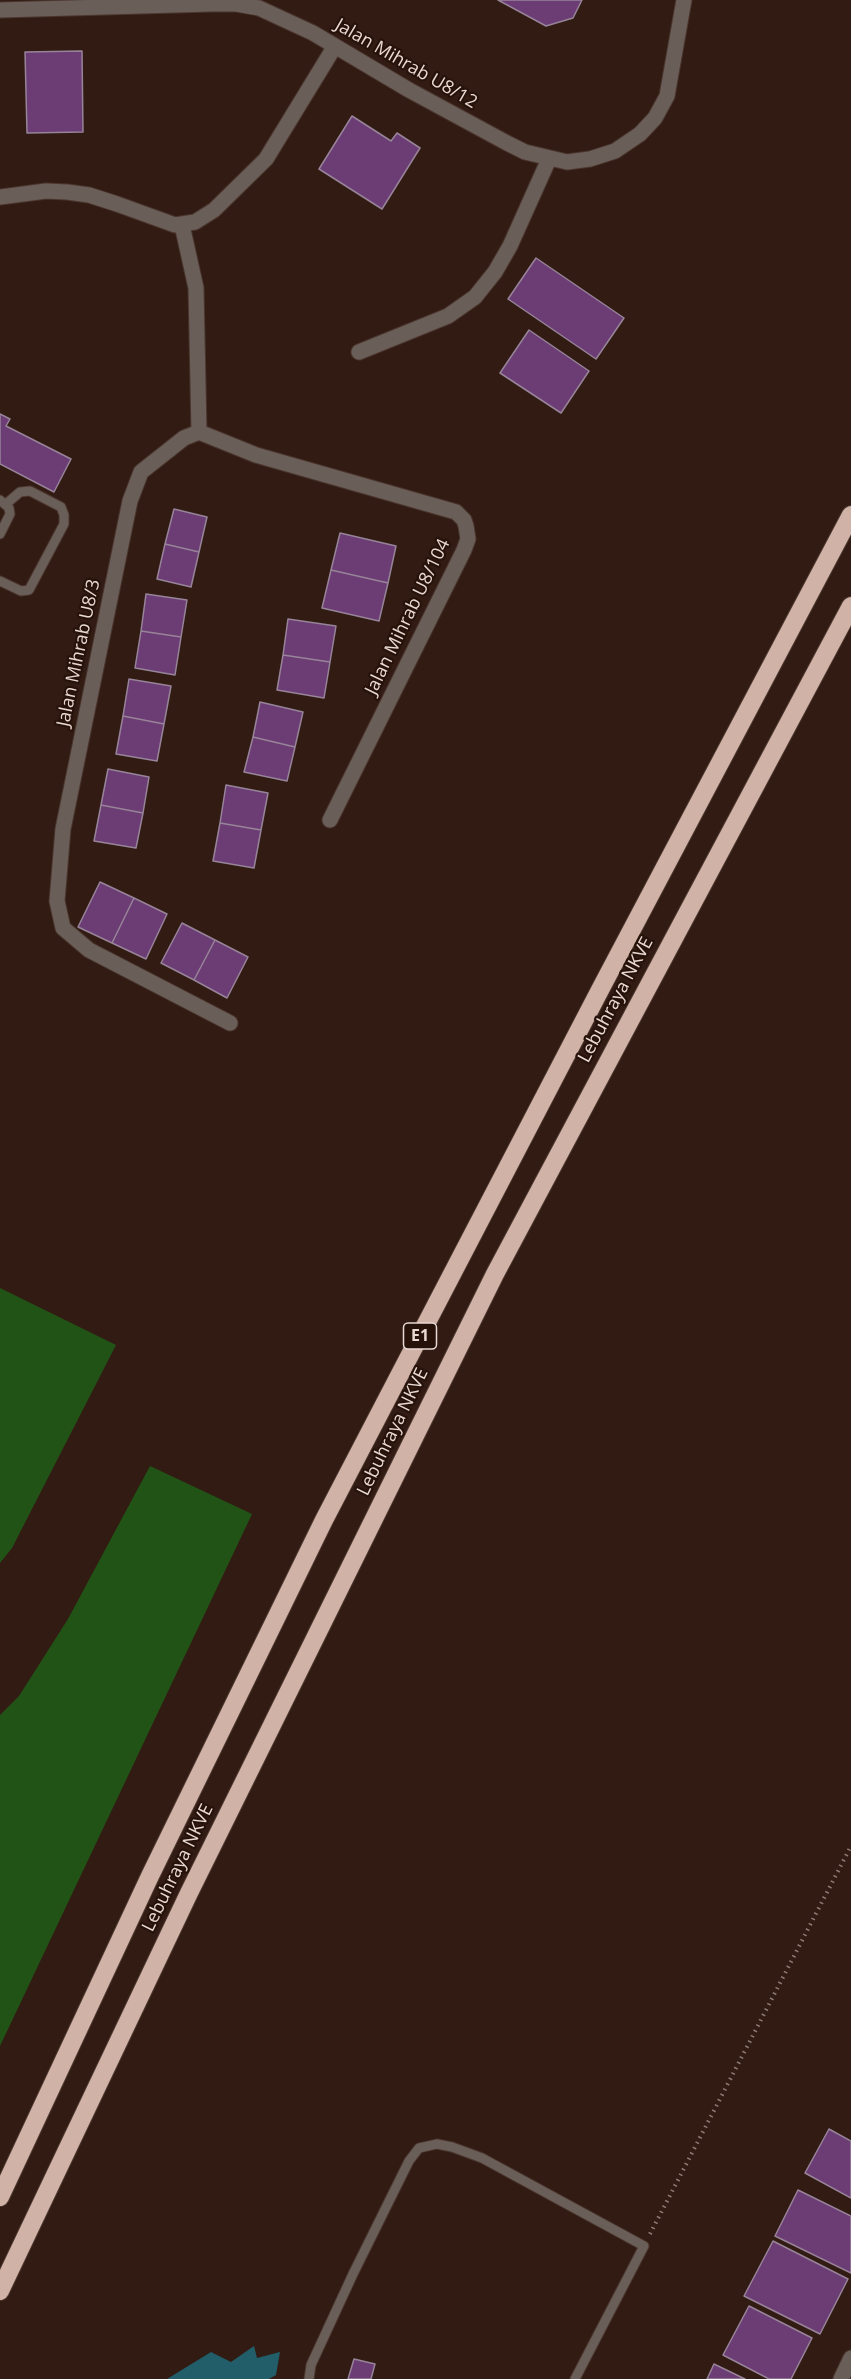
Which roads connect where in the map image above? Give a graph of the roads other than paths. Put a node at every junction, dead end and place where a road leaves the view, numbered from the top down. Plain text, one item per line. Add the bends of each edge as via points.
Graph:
1 (684, 0) edge
2 (0, 10) edge
3 (335, 46) junction
4 (549, 159) junction
5 (0, 197) edge
6 (182, 225) junction
7 (359, 352) dead end
8 (199, 432) junction
9 (3, 502) edge
10 (851, 515) edge
11 (0, 534) edge
12 (0, 581) edge
13 (851, 606) edge
14 (330, 820) dead end
15 (230, 1023) dead end
16 (0, 2197) edge
17 (0, 2291) edge
18 (851, 2358) edge
19 (309, 2379) edge
20 (575, 2379) edge
21 (841, 2379) edge

1 - 4 street, Jalan Mihrab U8/12 via 667,96 655,118 628,143 603,156 578,161
2 - 3 street, Jalan Mihrab U8/12 via 236,4 280,16
3 - 4 street, Jalan Mihrab U8/12 via 474,126 525,152
3 - 6 street via 266,159 214,210
4 - 7 street via 510,246 475,297 448,316
5 - 6 street via 46,191 78,194
6 - 8 street via 196,288
8 - 14 street, Jalan Mihrab U8/104 via 256,455 456,512 464,520 468,539 464,550
8 - 15 street, Jalan Mihrab U8/3 via 184,438 141,472 130,501 63,830 57,901 63,928 89,950
9 - 11 lane via 10,513
9 - 12 lane via 30,491 61,507 64,524 29,590 21,591
10 - 16 highway, Lebuhraya NKVE / E1 via 324,1520 150,1876
13 - 17 highway, Lebuhraya NKVE / E1 via 495,1274 189,1893
18 - 21 street
19 - 20 lane via 311,2365 409,2161 419,2148 437,2144 482,2158 644,2246

